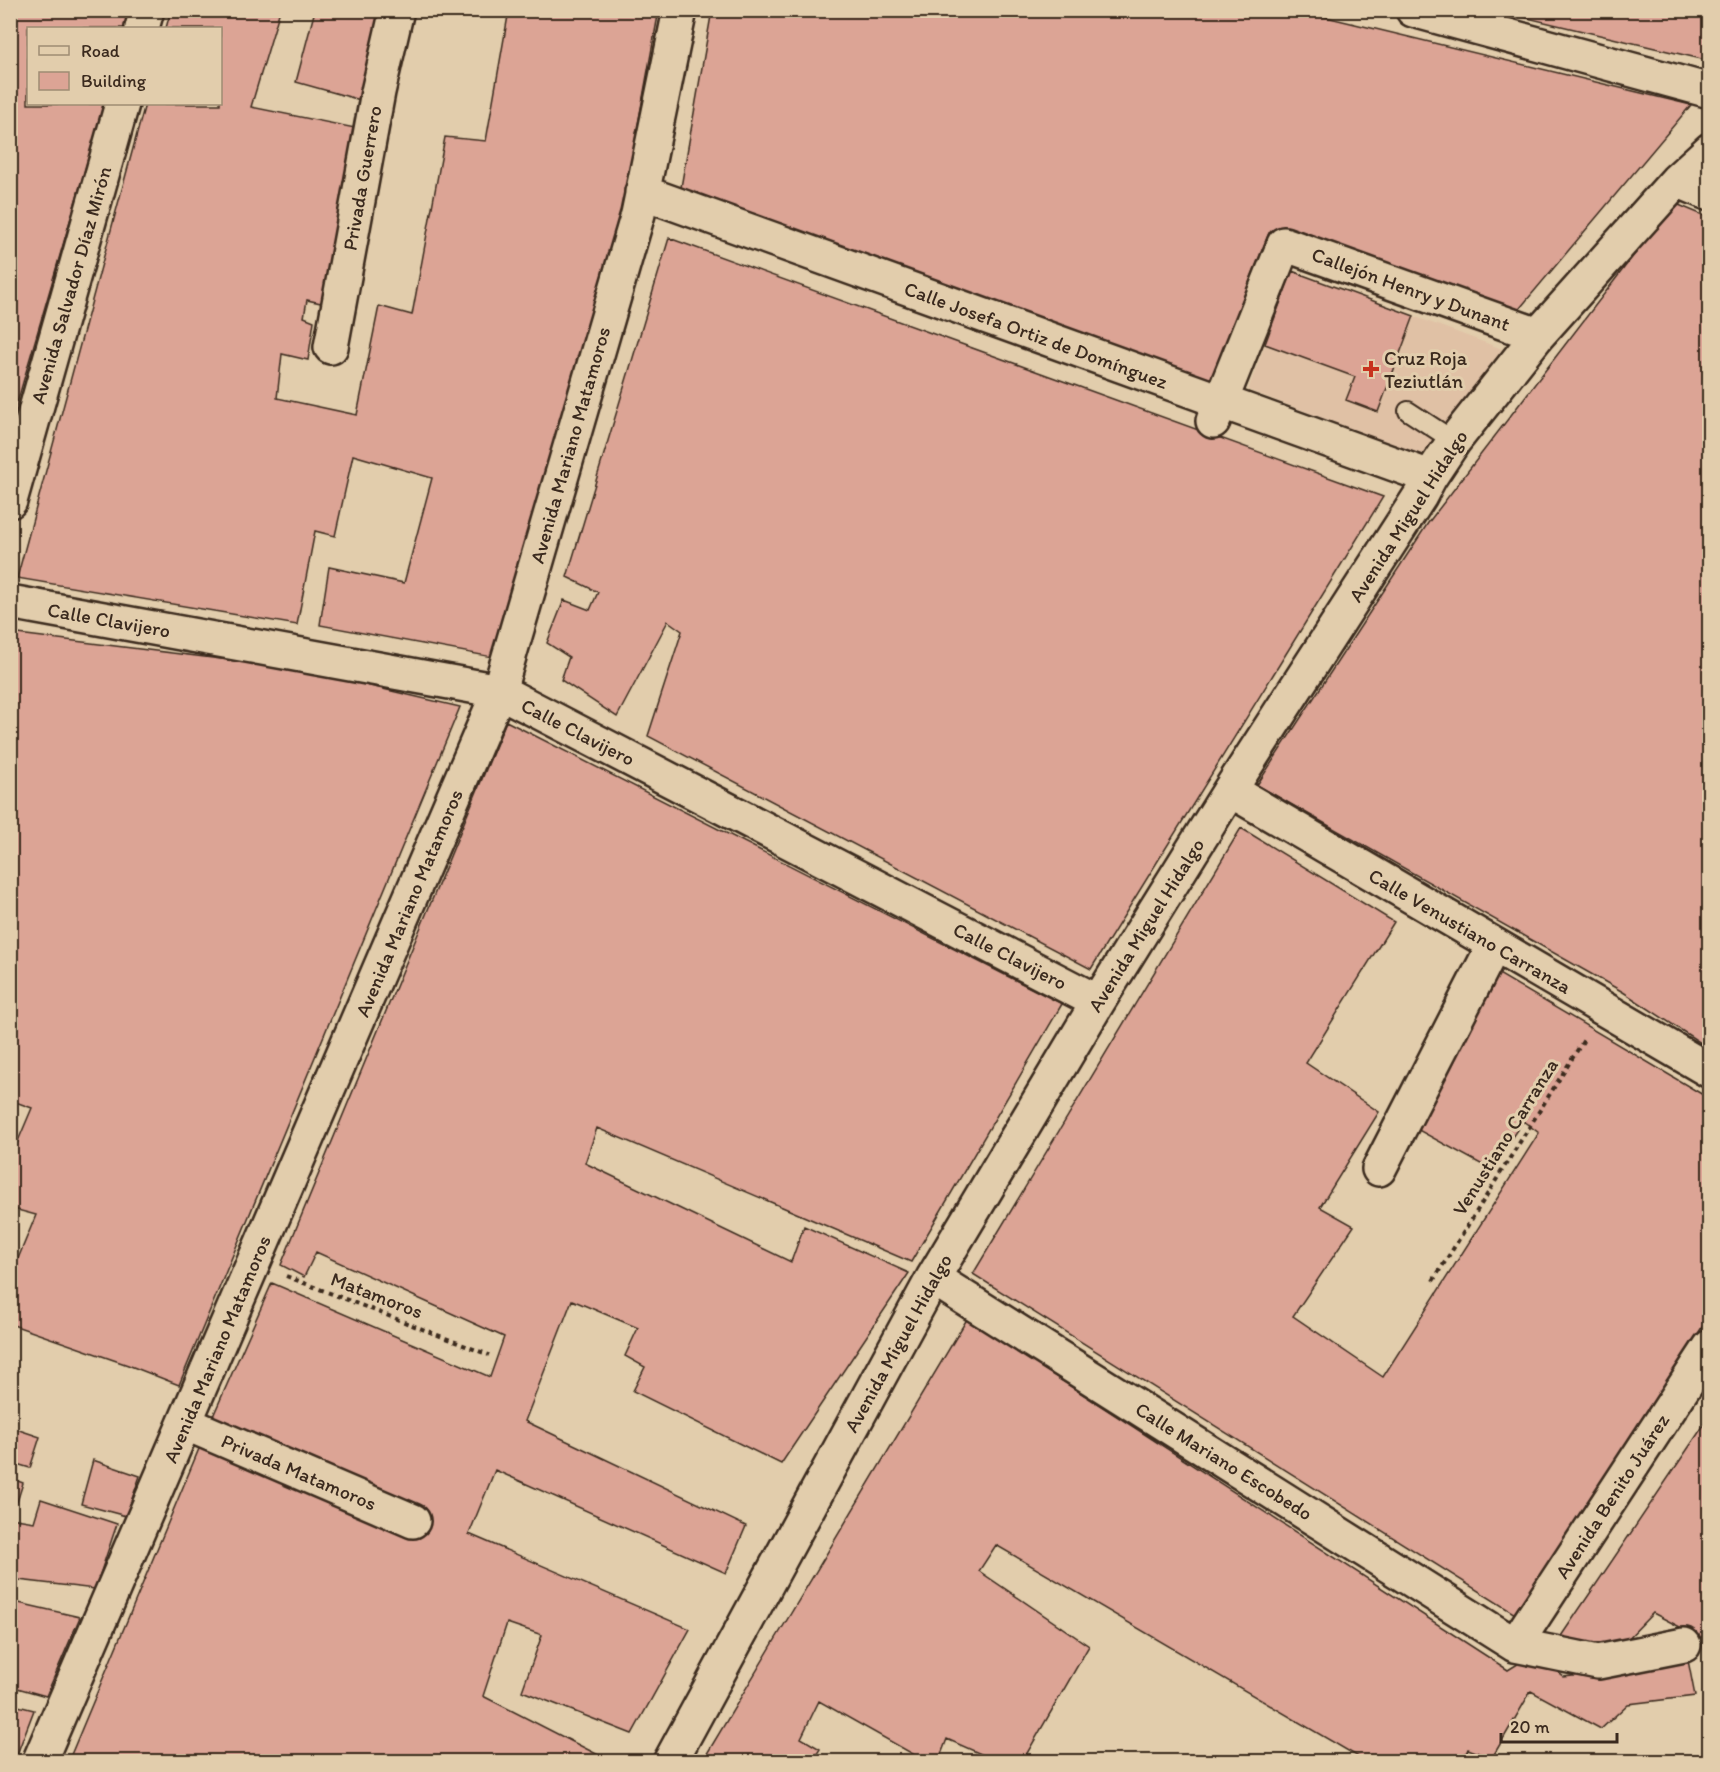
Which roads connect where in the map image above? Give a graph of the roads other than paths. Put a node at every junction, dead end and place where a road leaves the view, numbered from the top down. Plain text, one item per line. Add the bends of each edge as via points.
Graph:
1 (147, 10) edge
2 (397, 10) edge
3 (680, 10) edge
4 (1413, 10) edge
5 (142, 27) edge
6 (1710, 91) edge
7 (122, 105) edge
8 (1710, 150) edge
9 (1677, 180) junction
10 (1710, 194) edge
11 (640, 203) junction
12 (1535, 339) junction
13 (331, 347) dead end
14 (1408, 411) dead end
15 (1223, 414) junction
16 (1454, 441) junction
17 (1425, 486) junction
18 (10, 501) edge
19 (10, 602) edge
20 (499, 691) junction
21 (1230, 790) junction
22 (1494, 945) junction
23 (1098, 1002) junction
24 (1710, 1071) edge
25 (1379, 1169) dead end
26 (933, 1278) junction
27 (1710, 1347) edge
28 (184, 1423) junction
29 (413, 1521) dead end
30 (1515, 1645) junction
31 (1684, 1645) dead end
32 (39, 1761) edge
33 (670, 1761) edge

1 - 5 street
2 - 13 street, Privada Guerrero
3 - 11 street, Avenida Mariano Matamoros
4 - 6 street
7 - 18 street, Avenida Salvador Díaz Mirón
8 - 9 street, Avenida Miguel Hidalgo
9 - 10 street
9 - 12 street, Avenida Miguel Hidalgo
11 - 15 street, Calle Josefa Ortiz de Domínguez
11 - 20 street, Avenida Mariano Matamoros
12 - 15 street, Callejón Henry y Dunant via 1287,250
12 - 16 street, Avenida Miguel Hidalgo
14 - 16 lane
15 - 17 street, Calle Josefa Ortiz de Domínguez
16 - 17 street, Avenida Miguel Hidalgo
17 - 21 street, Avenida Miguel Hidalgo
19 - 20 street, Calle Clavijero
20 - 23 street, Calle Clavijero
20 - 28 street, Avenida Mariano Matamoros
21 - 22 street, Calle Venustiano Carranza
21 - 23 street, Avenida Miguel Hidalgo
22 - 24 street, Calle Venustiano Carranza
22 - 25 street
23 - 26 street, Avenida Miguel Hidalgo
26 - 30 street, Calle Mariano Escobedo
26 - 33 street, Avenida Miguel Hidalgo
27 - 30 street, Avenida Benito Juárez
28 - 29 street, Privada Matamoros
28 - 32 street, Avenida Mariano Matamoros
30 - 31 street via 1598,1662

